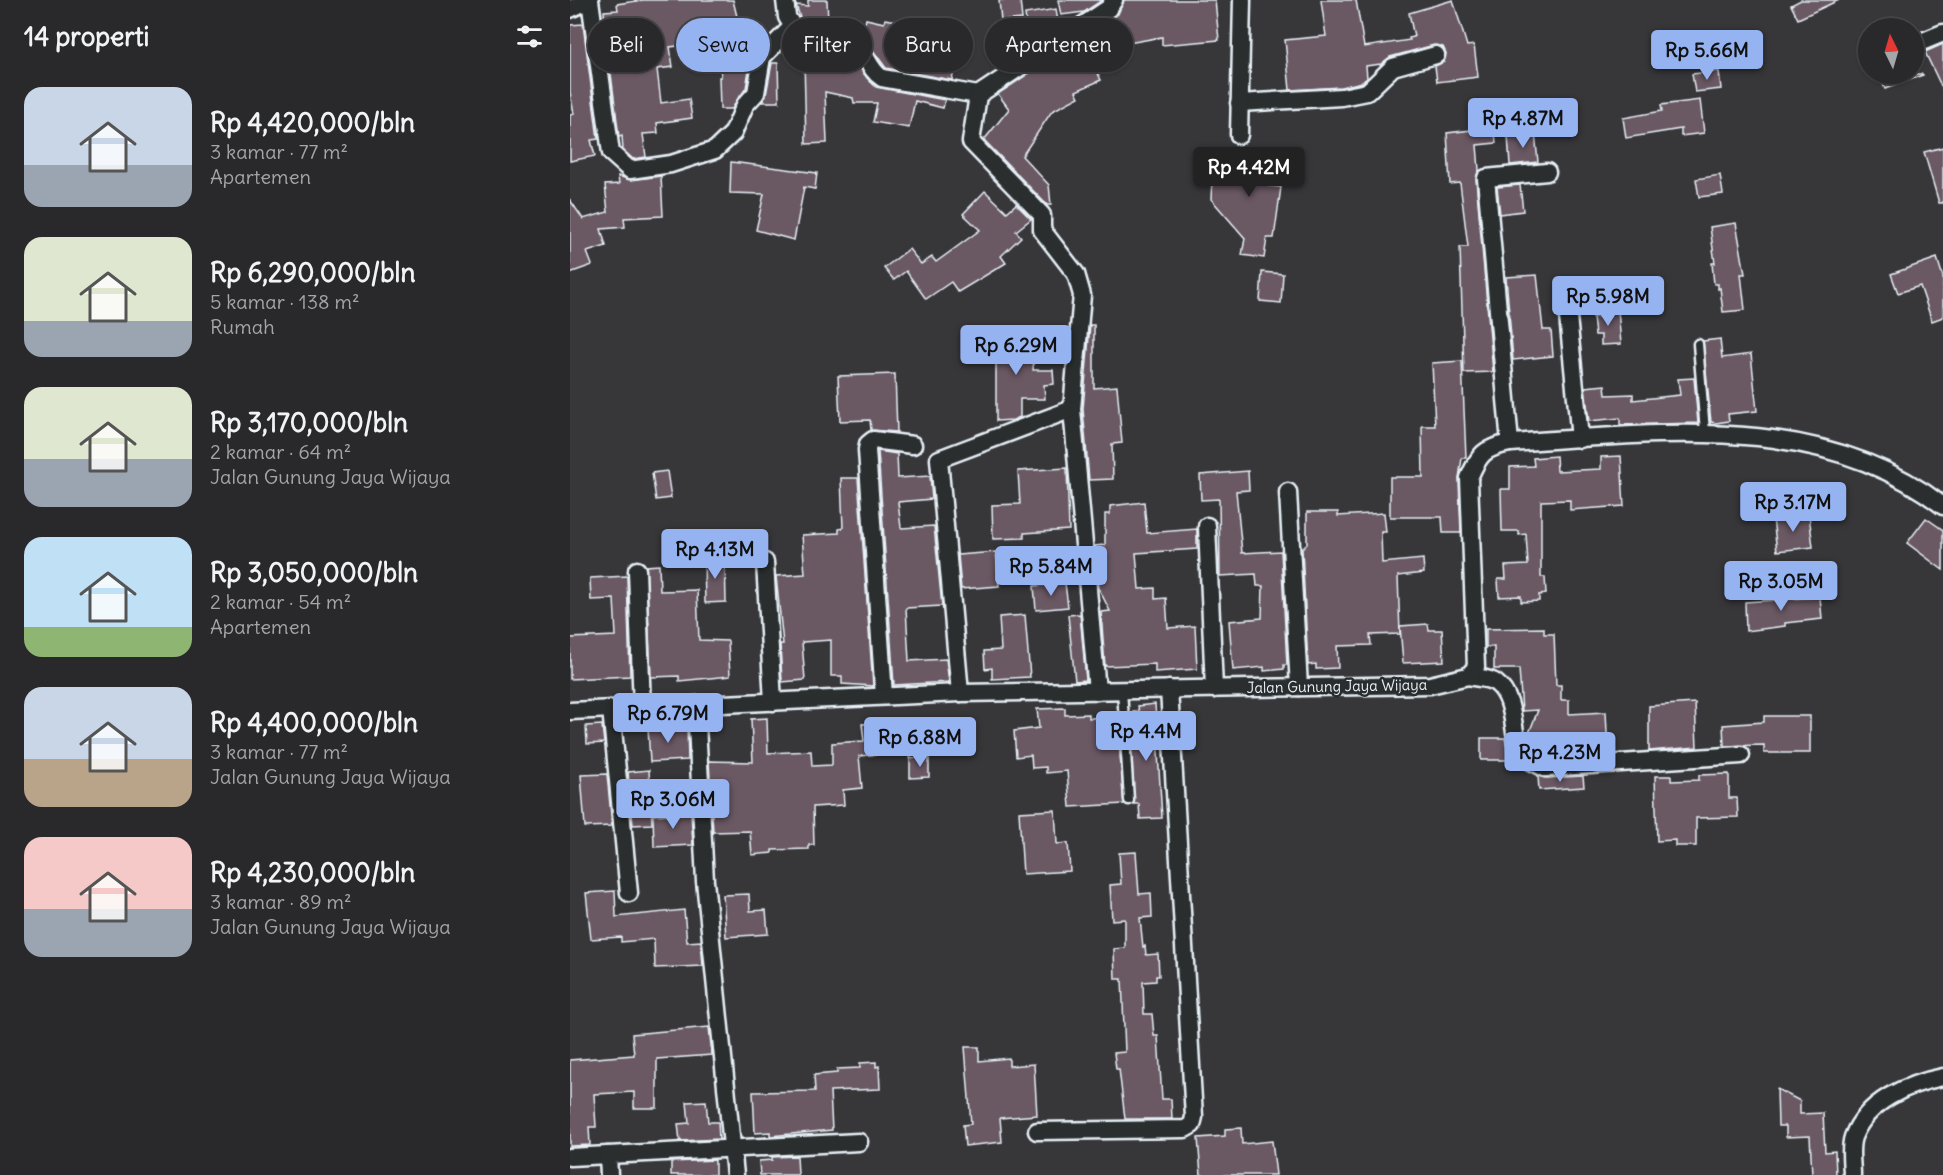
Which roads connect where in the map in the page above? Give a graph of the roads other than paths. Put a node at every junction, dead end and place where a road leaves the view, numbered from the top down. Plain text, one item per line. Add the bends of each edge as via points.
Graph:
1 (590, 0) edge
2 (785, 0) edge
3 (1114, 0) edge
4 (1242, 0) edge
5 (570, 9) edge
6 (788, 18) edge
7 (1943, 33) edge
8 (782, 35) edge
9 (1924, 41) edge
10 (1436, 55) dead end
11 (872, 70) edge
12 (978, 95) junction
13 (1239, 103) junction
14 (1239, 135) dead end
15 (1547, 172) dead end
16 (1567, 306) dead end
17 (1698, 344) dead end
18 (1072, 410) junction
19 (1705, 432) junction
20 (1580, 439) junction
21 (1509, 443) junction
22 (913, 445) dead end
23 (1287, 492) dead end
24 (1943, 506) edge
25 (1208, 526) dead end
26 (765, 562) dead end
27 (637, 570) dead end
28 (1468, 676) junction
29 (1299, 687) junction
30 (1169, 689) junction
31 (1214, 689) junction
32 (1122, 690) junction
33 (1097, 691) junction
34 (960, 693) junction
35 (884, 696) junction
36 (772, 702) junction
37 (696, 705) junction
38 (642, 708) junction
39 (611, 709) junction
40 (570, 711) edge
41 (1741, 755) dead end
42 (1129, 800) dead end
43 (629, 893) dead end
44 (1943, 1077) edge
45 (1037, 1131) dead end
46 (859, 1142) dead end
47 (734, 1148) junction
48 (608, 1155) junction
49 (570, 1157) edge
50 (609, 1175) edge
51 (735, 1175) edge
52 (1852, 1175) edge

1 - 5 street
1 - 8 street via 611,153 630,170 671,164 716,150 733,133 745,105 756,93 762,57
2 - 6 street
3 - 12 street via 1109,8
4 - 13 street
7 - 9 street
10 - 13 street via 1393,67 1367,92
11 - 12 street via 882,78
12 - 18 street via 971,142 1042,215 1042,230 1076,274 1082,295
13 - 14 street
15 - 21 street via 1486,178
16 - 20 street
17 - 19 lane
18 - 33 street
18 - 34 street via 939,459
19 - 20 street
19 - 24 street via 1809,444 1871,462
20 - 21 street
21 - 28 street via 1493,446 1477,457 1469,478 1476,667
22 - 35 street via 873,440 867,450
23 - 29 street
25 - 31 street
26 - 36 street
27 - 38 street
28 - 29 street, Jalan Gunung Jaya Wijaya via 1430,685
28 - 41 street via 1495,682 1506,696 1521,756 1545,768
29 - 31 street, Jalan Gunung Jaya Wijaya
30 - 31 street, Jalan Gunung Jaya Wijaya
30 - 32 street, Jalan Gunung Jaya Wijaya
30 - 45 street via 1194,1105 1192,1125 1185,1129
32 - 33 street, Jalan Gunung Jaya Wijaya
32 - 42 lane
33 - 34 street, Jalan Gunung Jaya Wijaya
34 - 35 street, Jalan Gunung Jaya Wijaya
35 - 36 street, Jalan Gunung Jaya Wijaya
36 - 37 street, Jalan Gunung Jaya Wijaya
37 - 38 street, Jalan Gunung Jaya Wijaya
37 - 47 street via 705,880
38 - 39 street, Jalan Gunung Jaya Wijaya
39 - 40 street, Jalan Gunung Jaya Wijaya
39 - 43 street
44 - 52 street via 1904,1087 1870,1111 1853,1137
46 - 47 street
47 - 48 street
47 - 51 street
48 - 49 street
48 - 50 street

